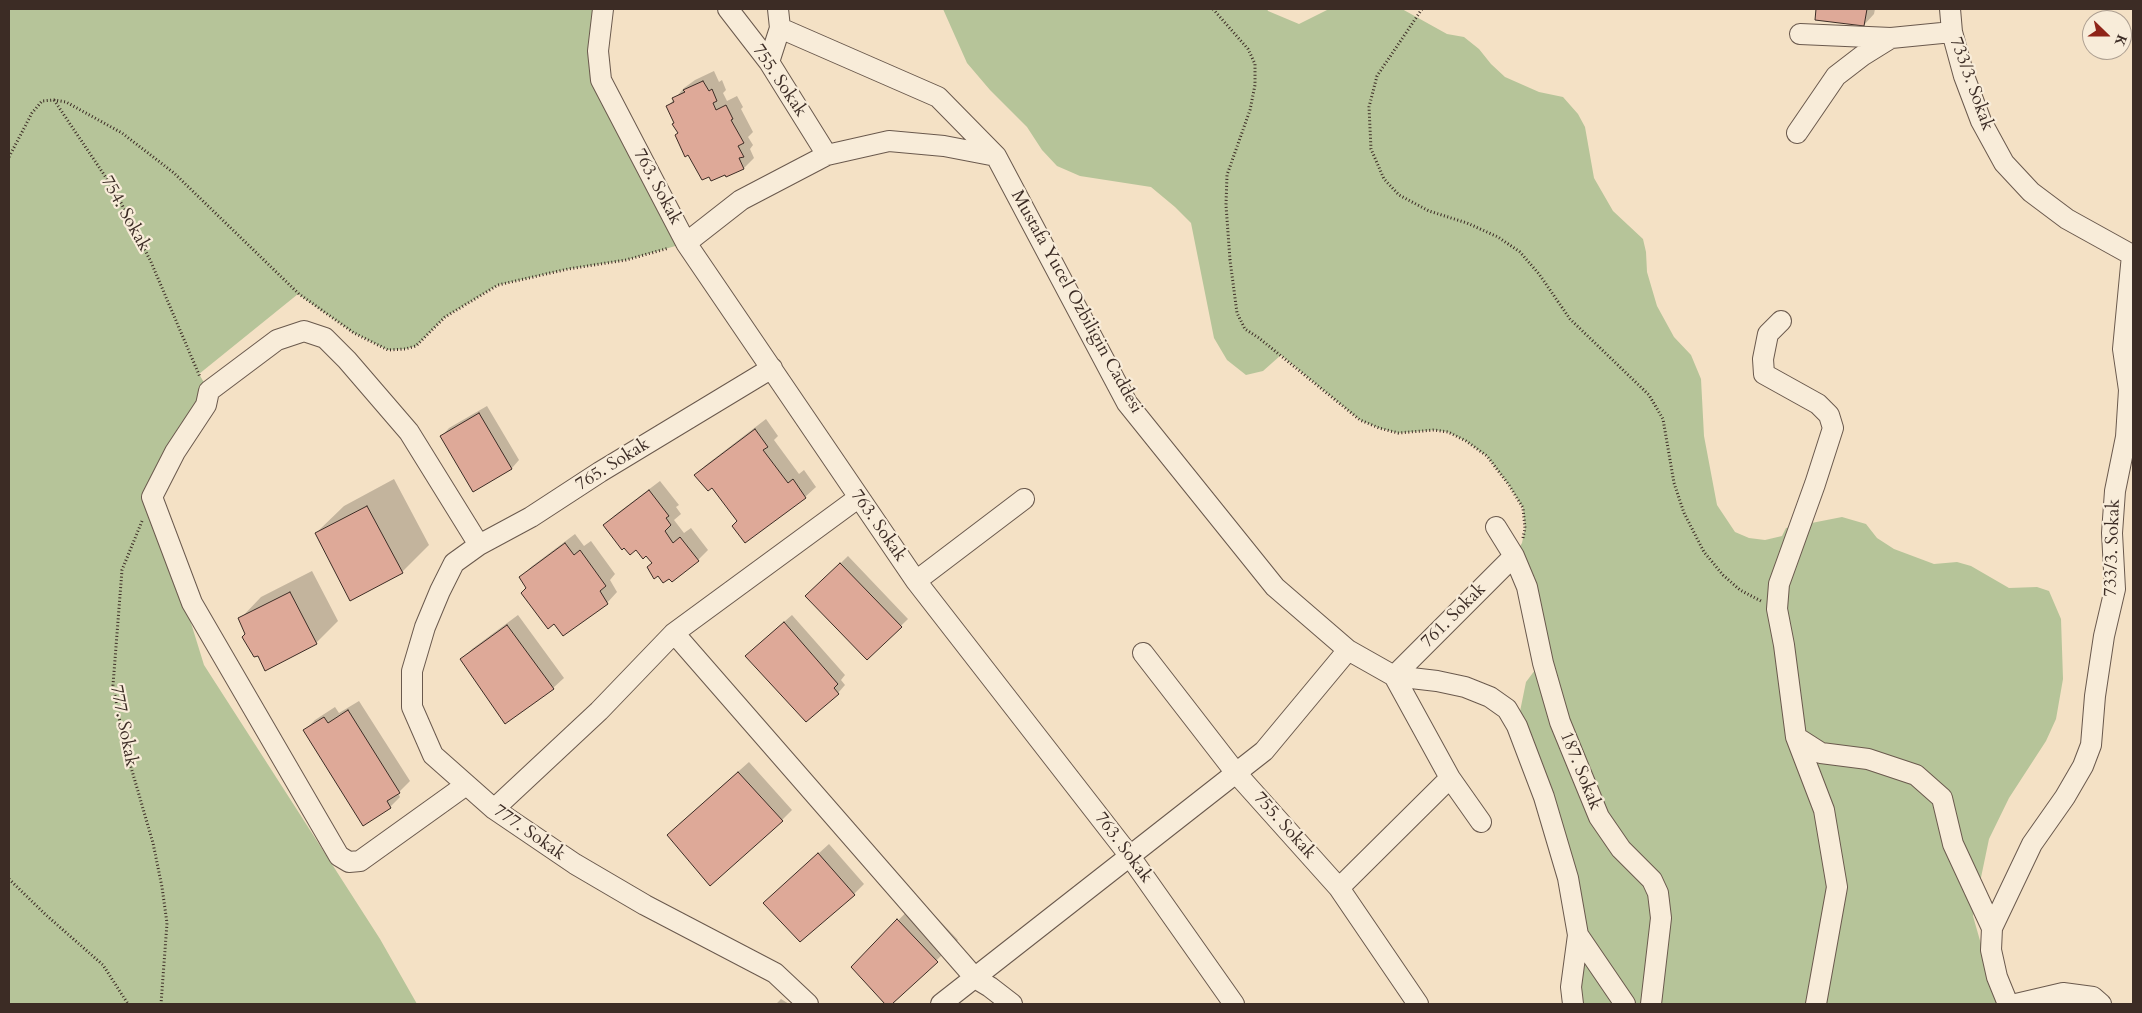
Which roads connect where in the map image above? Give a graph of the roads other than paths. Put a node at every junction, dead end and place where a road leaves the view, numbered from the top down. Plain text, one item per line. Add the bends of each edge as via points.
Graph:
1 (603, 9) edge
2 (728, 9) edge
3 (1950, 9) edge
4 (779, 18) edge
5 (1952, 32) junction
6 (1800, 34) dead end
7 (1891, 38) junction
8 (769, 62) junction
9 (1797, 133) dead end
10 (827, 155) junction
11 (996, 156) junction
12 (686, 243) junction
13 (2133, 254) edge
14 (1781, 321) dead end
15 (772, 368) junction
16 (858, 498) junction
17 (1024, 499) dead end
18 (1496, 527) dead end
19 (479, 546) junction
20 (1514, 556) junction
21 (454, 563) joint
22 (916, 581) junction
23 (674, 634) junction
24 (1348, 650) junction
25 (1143, 653) dead end
26 (1394, 676) junction
27 (1796, 737) junction
28 (1236, 773) junction
29 (1450, 778) junction
30 (466, 785) junction
31 (494, 809) junction
32 (1481, 822) dead end
33 (1129, 855) junction
34 (1339, 888) junction
35 (1992, 928) junction
36 (1578, 935) junction
37 (975, 978) junction
38 (808, 1004) edge
39 (941, 1004) edge
40 (1012, 1004) edge
41 (1234, 1004) edge
42 (1417, 1004) edge
43 (1573, 1004) edge
44 (1625, 1004) edge
45 (1651, 1004) edge
46 (1816, 1004) edge
47 (2008, 1004) edge
48 (2016, 1004) edge
49 (2101, 1004) edge

1 - 12 street, 763. Sokak via 598,51 601,80
2 - 8 street, 755. Sokak
3 - 5 street, 733/3. Sokak
4 - 8 street, Mustafa Yucel Ozbiligin Caddesi
4 - 11 street, Mustafa Yucel Ozbiligin Caddesi via 938,97
5 - 7 street
5 - 13 street, 733/3. Sokak via 1981,121 2004,163 2031,192 2067,219
6 - 7 street
7 - 9 street via 1836,76
8 - 10 street, 755. Sokak
10 - 11 street via 889,141 944,146
10 - 12 street via 741,200
11 - 24 street, Mustafa Yucel Ozbiligin Caddesi via 1127,403 1275,586
12 - 15 street, 763. Sokak
13 - 35 street, 733/3. Sokak via 2123,350 2129,390 2126,437 2115,492 2112,533 2115,589 2104,636 2091,745 2084,766 2032,844
14 - 27 street via 1768,334 1764,374 1818,404 1829,415 1833,428 1779,584 1777,609
15 - 16 street, 763. Sokak
15 - 19 street, 765. Sokak
16 - 22 street, 763. Sokak
16 - 23 street
17 - 22 street
18 - 20 street, 187. Sokak
19 - 21 street, 765. Sokak
19 - 30 street via 409,432 325,338 304,331 277,340 208,398 152,497 192,603 339,856 349,862 360,861
20 - 26 street, 761. Sokak
20 - 45 street, 187. Sokak via 1527,586 1560,722 1599,818 1621,849 1652,880 1658,893 1661,918
21 - 30 street, 777. Sokak via 436,600 412,671 412,707 433,755
22 - 33 street, 763. Sokak
23 - 31 street via 599,712
23 - 37 street
24 - 26 street, Mustafa Yucel Ozbiligin Caddesi
24 - 28 street via 1264,751
25 - 28 street, 755. Sokak
26 - 29 street
26 - 36 street via 1465,687 1490,697 1507,709 1517,726 1559,843
27 - 35 street, 733/3. Sokak via 1821,753 1868,759 1916,775 1942,798 1953,844
27 - 46 street via 1824,810 1837,887
28 - 33 street
28 - 34 street, 755. Sokak
29 - 32 street
29 - 34 street
30 - 31 street, 777. Sokak
31 - 38 street, 777. Sokak via 574,864 775,973
33 - 37 street
33 - 41 street, 763. Sokak
34 - 42 street, 755. Sokak
35 - 47 street, 733/3. Sokak via 1991,950
36 - 43 street via 1571,987
36 - 44 street
37 - 39 street
37 - 40 street
48 - 49 street via 2063,993 2093,997

